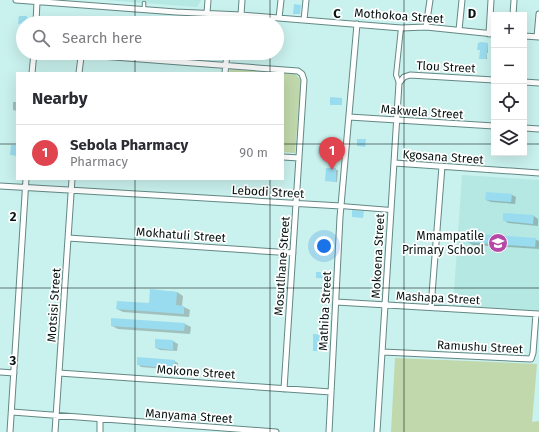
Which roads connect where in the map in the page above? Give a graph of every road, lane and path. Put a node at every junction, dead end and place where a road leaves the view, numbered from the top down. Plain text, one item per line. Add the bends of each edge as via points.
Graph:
1 (16, 0) edge
2 (208, 0) edge
3 (242, 0) edge
4 (280, 0) edge
5 (306, 0) edge
6 (430, 0) edge
7 (462, 0) edge
8 (491, 0) edge
9 (514, 0) edge
10 (37, 1) junction
11 (90, 3) edge
12 (144, 3) dead end
13 (144, 9) junction
14 (491, 12) edge
15 (513, 12) edge
16 (207, 13) junction
17 (539, 14) edge
18 (229, 15) joint
19 (241, 15) junction
20 (36, 16) edge
21 (254, 16) edge
22 (279, 16) edge
23 (284, 18) edge
24 (304, 20) junction
25 (357, 24) junction
26 (401, 28) junction
27 (426, 28) junction
28 (459, 30) junction
29 (491, 34) edge
30 (527, 36) edge
31 (538, 37) edge
32 (33, 60) edge
33 (81, 60) edge
34 (150, 60) edge
35 (226, 60) edge
36 (226, 66) junction
37 (32, 72) edge
38 (79, 72) edge
39 (225, 72) edge
40 (491, 80) edge
41 (527, 82) edge
42 (399, 83) junction
43 (539, 83) edge
44 (349, 118) junction
45 (397, 120) junction
46 (491, 126) edge
47 (527, 128) edge
48 (539, 129) edge
49 (284, 157) edge
50 (300, 158) junction
51 (394, 163) junction
52 (442, 166) junction
53 (539, 173) edge
54 (26, 180) edge
55 (72, 180) edge
56 (0, 186) edge
57 (26, 188) junction
58 (72, 190) junction
59 (296, 204) junction
60 (341, 206) junction
61 (391, 210) junction
62 (68, 238) junction
63 (293, 253) junction
64 (336, 302) junction
65 (385, 305) junction
66 (431, 307) junction
67 (538, 314) edge
68 (383, 352) junction
69 (0, 372) edge
70 (14, 373) junction
71 (59, 373) junction
72 (284, 388) junction
73 (331, 392) junction
74 (12, 412) junction
75 (56, 416) junction
76 (100, 419) junction
77 (378, 431) edge
78 (10, 432) edge
79 (55, 432) edge
80 (100, 432) edge
81 (276, 432) edge
82 (329, 432) edge

1 - 10 street, Mothokoa Street
2 - 16 street
3 - 19 street
4 - 22 street
5 - 24 street
6 - 27 street
7 - 28 street
8 - 14 street
9 - 15 street
10 - 11 street, Mothokoa Street
10 - 20 street
11 - 13 street, Mothokoa Street
12 - 13 lane
13 - 16 street, Mothokoa Street
16 - 18 street, Mothokoa Street
17 - 31 street
18 - 19 street, Mothokoa Street
19 - 21 street, Mothokoa Street
23 - 24 street, Mothokoa Street
24 - 25 street, Mothokoa Street
25 - 26 street, Mothokoa Street
25 - 44 street, Mathiba Street
26 - 27 street, Mothokoa Street
26 - 42 street via 396,75
27 - 28 street, Mothokoa Street
28 - 29 street, Mothokoa Street
30 - 31 street
32 - 37 street
33 - 38 street
34 - 36 street
35 - 36 street
36 - 39 street
36 - 50 street, Mosutlhane Street via 298,71 302,74 304,80
40 - 42 street, Tlou Street via 410,75
41 - 43 street
42 - 45 street, Mokoena Street
44 - 45 street, Makwela Street
44 - 60 street, Mathiba Street
45 - 46 street, Makwela Street
45 - 51 street, Mokoena Street
47 - 48 street
49 - 50 street
50 - 59 street, Mosutlhane Street
51 - 52 street, Kgosana Street
51 - 61 street, Mokoena Street
52 - 53 street, Kgosana Street
52 - 66 street
54 - 57 street
55 - 58 street, Motsisi Street
56 - 57 street, Lebodi Street
57 - 58 street, Lebodi Street
57 - 70 street
58 - 59 street, Lebodi Street
58 - 62 street, Motsisi Street
59 - 60 street, Lebodi Street
59 - 63 street, Mosutlhane Street
60 - 61 street, Lebodi Street
60 - 64 street, Mathiba Street
61 - 65 street, Mokoena Street
62 - 63 street, Mokhatuli Street
62 - 71 street, Motsisi Street
63 - 72 street, Mosutlhane Street
64 - 65 street, Mashapa Street
64 - 73 street, Mathiba Street
65 - 66 street, Mashapa Street
65 - 68 street, Mokoena Street
66 - 67 street, Mashapa Street
67 - 68 street, Ramushu Street via 530,359
68 - 77 street, Mokoena Street
69 - 70 street
70 - 74 street
71 - 72 street, Mokone Street
71 - 75 street, Motsisi Street
72 - 73 street, Mokone Street
73 - 82 street, Mathiba Street
74 - 75 street, Manyama Street
74 - 78 street
75 - 76 street, Manyama Street
75 - 79 street, Motsisi Street
76 - 80 street
76 - 81 street, Manyama Street

